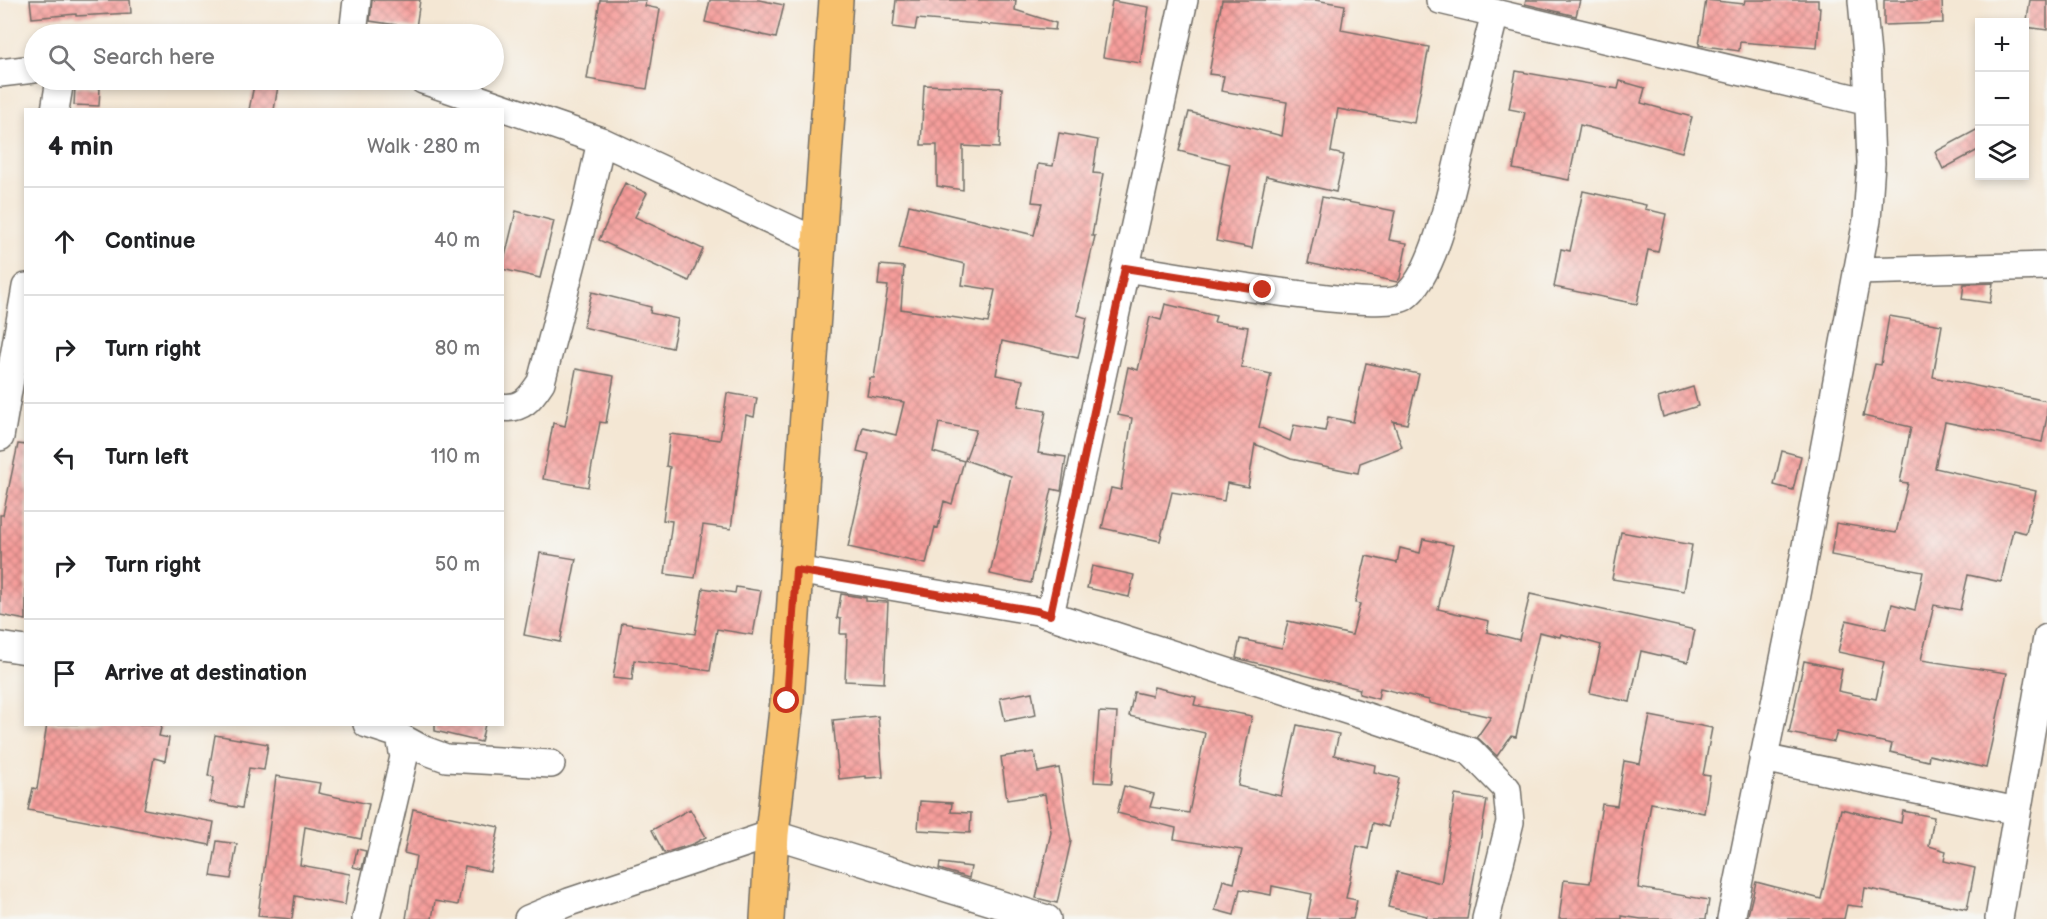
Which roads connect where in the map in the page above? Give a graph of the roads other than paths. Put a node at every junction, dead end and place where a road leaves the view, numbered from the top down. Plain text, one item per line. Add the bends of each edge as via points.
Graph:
1 (357, 0) edge
2 (836, 0) edge
3 (1184, 0) edge
4 (1440, 0) edge
5 (1862, 0) edge
6 (1495, 13) junction
7 (354, 24) edge
8 (24, 70) edge
9 (0, 73) edge
10 (58, 90) edge
11 (452, 90) edge
12 (1869, 102) junction
13 (55, 108) edge
14 (601, 141) junction
15 (820, 243) junction
16 (2047, 266) edge
17 (1125, 268) junction
18 (1857, 270) junction
19 (24, 309) edge
20 (21, 343) edge
21 (504, 407) edge
22 (0, 437) edge
23 (796, 570) junction
24 (1050, 615) junction
25 (2047, 638) edge
26 (0, 646) edge
27 (24, 650) edge
28 (373, 726) edge
29 (400, 737) junction
30 (1763, 758) junction
31 (551, 764) dead end
32 (2017, 811) junction
33 (772, 834) junction
34 (366, 919) edge
35 (528, 919) edge
36 (767, 919) edge
37 (1047, 919) edge
38 (1486, 919) edge
39 (1731, 919) edge
40 (1999, 919) edge

1 - 7 street
2 - 15 main road
3 - 17 street
4 - 6 street
5 - 12 street
6 - 12 street
6 - 17 street via 1440,230 1418,283 1403,298 1351,300
8 - 9 street
10 - 13 street
11 - 14 street
12 - 18 street via 1871,163 1867,220
14 - 15 street
14 - 21 street via 541,382 530,399 512,408
15 - 23 main road
16 - 18 street
17 - 24 street
18 - 30 street
19 - 20 street
20 - 22 street
23 - 24 street
23 - 33 main road
24 - 38 street via 1470,751 1507,789 1510,822
25 - 32 street
26 - 27 street
28 - 29 street
29 - 31 street via 446,758
29 - 34 street via 403,766
30 - 32 street
30 - 39 street
32 - 40 street
33 - 35 street
33 - 36 main road
33 - 37 street

